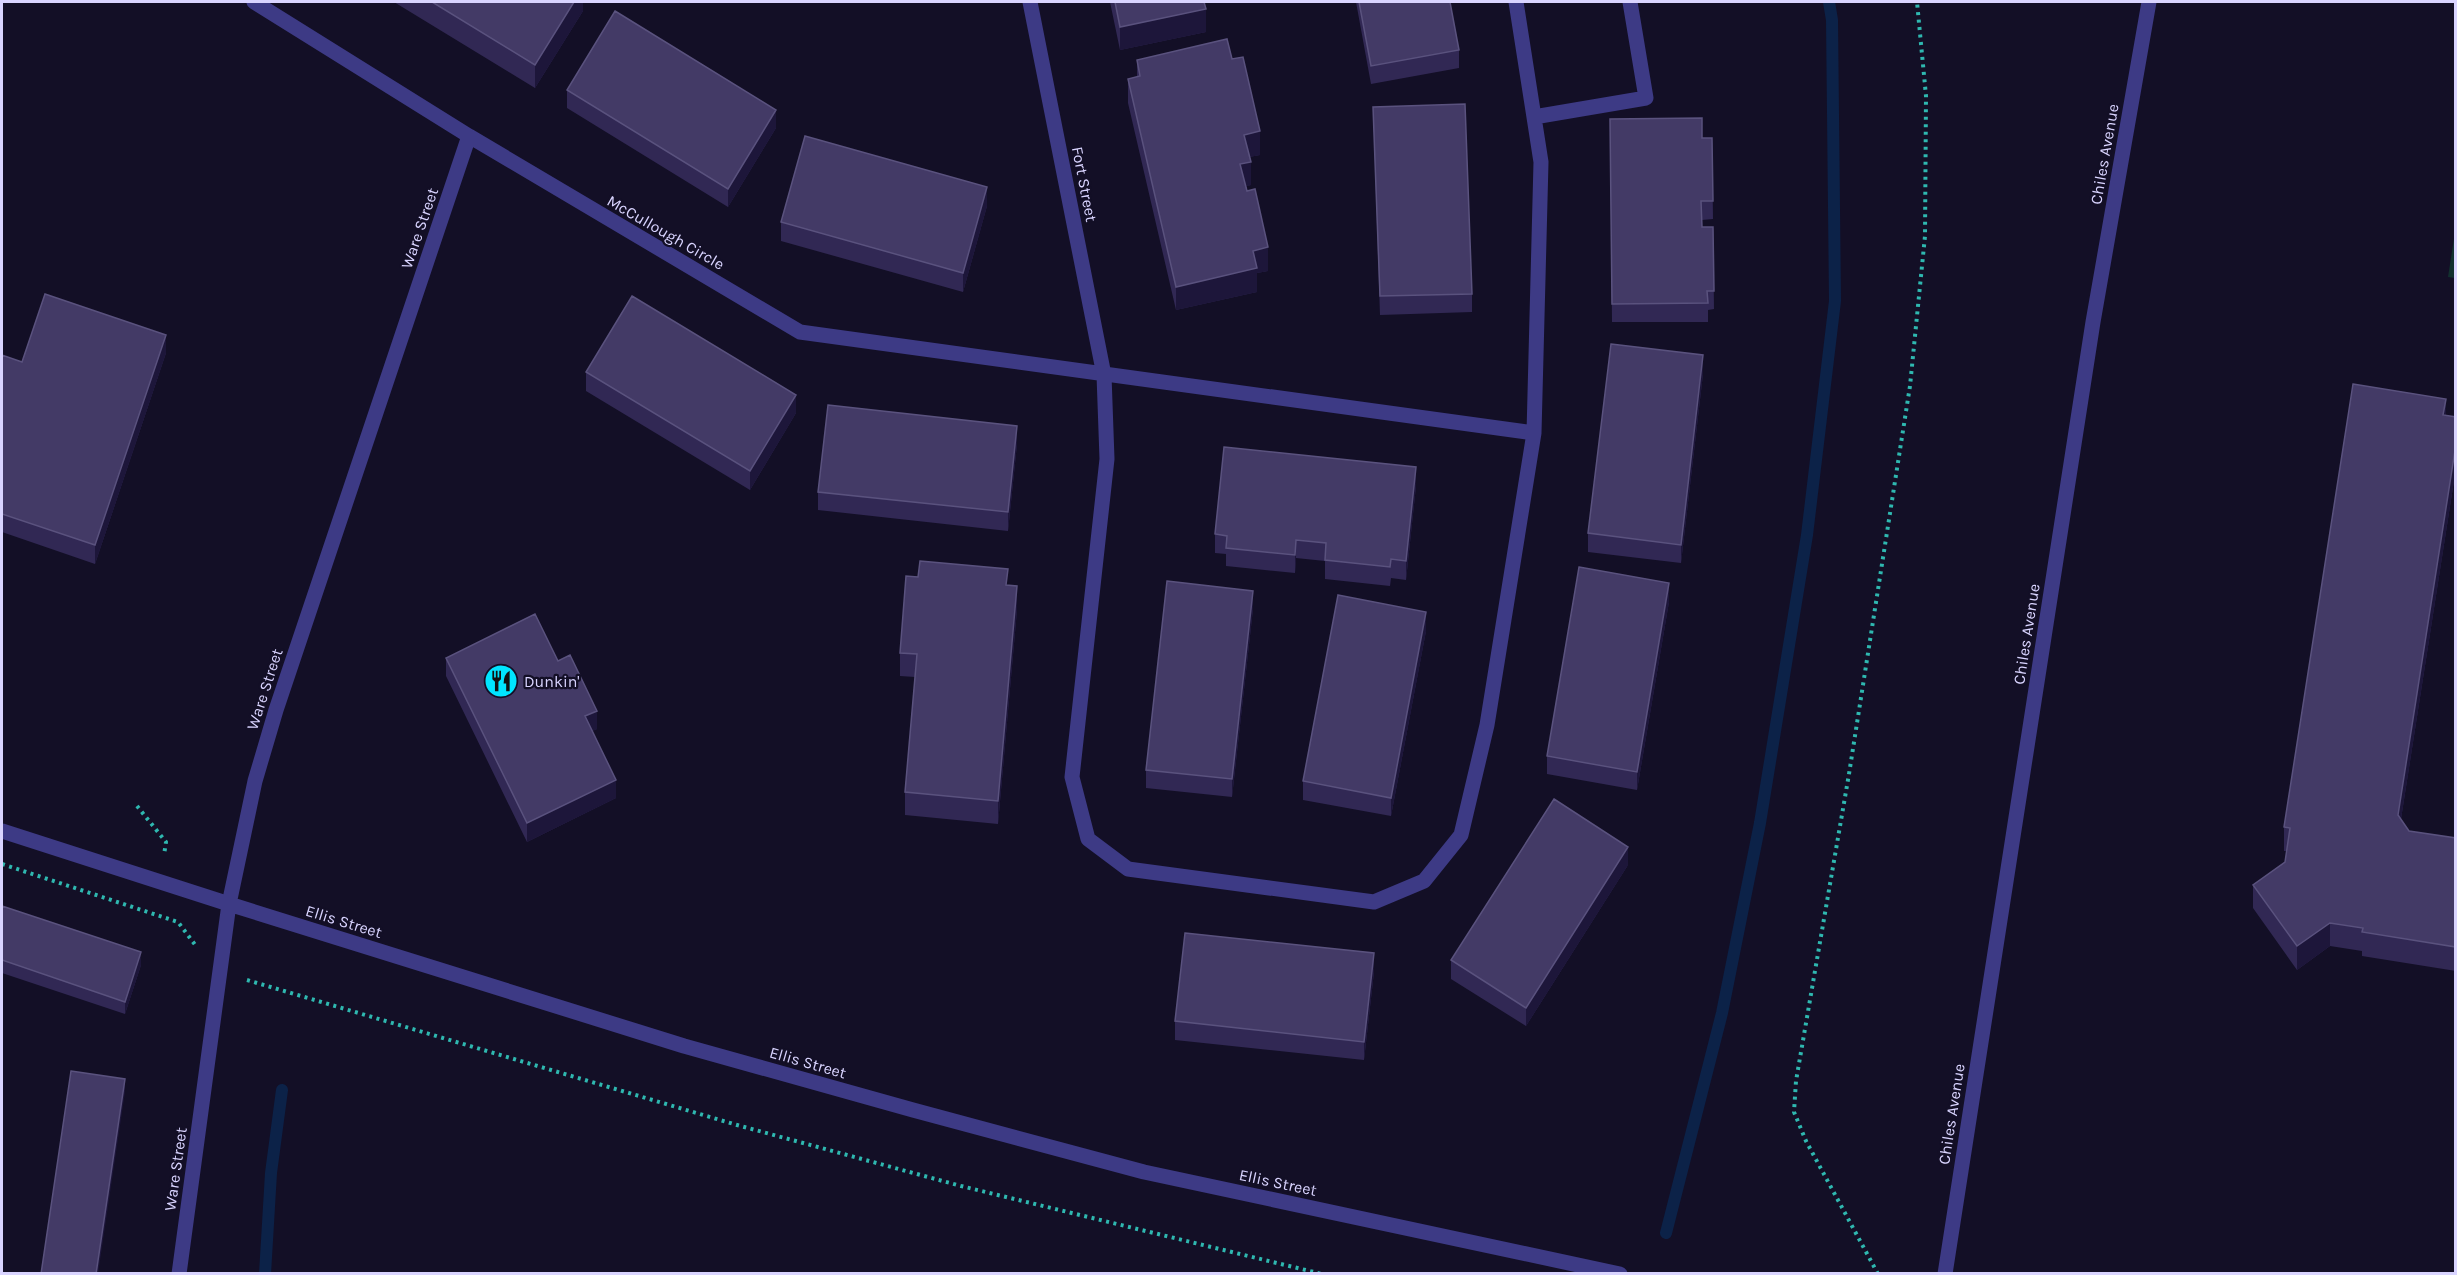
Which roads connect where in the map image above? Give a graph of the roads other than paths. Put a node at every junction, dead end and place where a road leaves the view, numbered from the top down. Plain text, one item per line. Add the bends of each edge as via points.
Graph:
1 (254, 2) edge
2 (1030, 2) edge
3 (1516, 2) edge
4 (1630, 2) edge
5 (2149, 2) edge
6 (1534, 117) junction
7 (470, 136) junction
8 (1104, 375) junction
9 (1534, 433) junction
10 (2, 831) edge
11 (229, 904) junction
12 (178, 1274) edge
13 (1620, 1274) edge
14 (1945, 1274) edge

1 - 7 street, McCullough Circle
2 - 8 street, Fort Street
3 - 6 street, Fort Street
4 - 6 street via 1646,98
5 - 14 street, Chiles Avenue via 2093,322
6 - 9 street, Fort Street via 1541,162
7 - 8 street, McCullough Circle via 800,332
7 - 11 street, Ware Street via 276,710 250,801
8 - 9 street, McCullough Circle
8 - 9 street, Fort Street via 1107,459 1072,777 1088,839 1128,869 1374,902 1424,881 1461,836 1487,724
10 - 11 street, Ellis Street
11 - 12 street, Ware Street
11 - 13 street, Ellis Street via 684,1046 1144,1172

